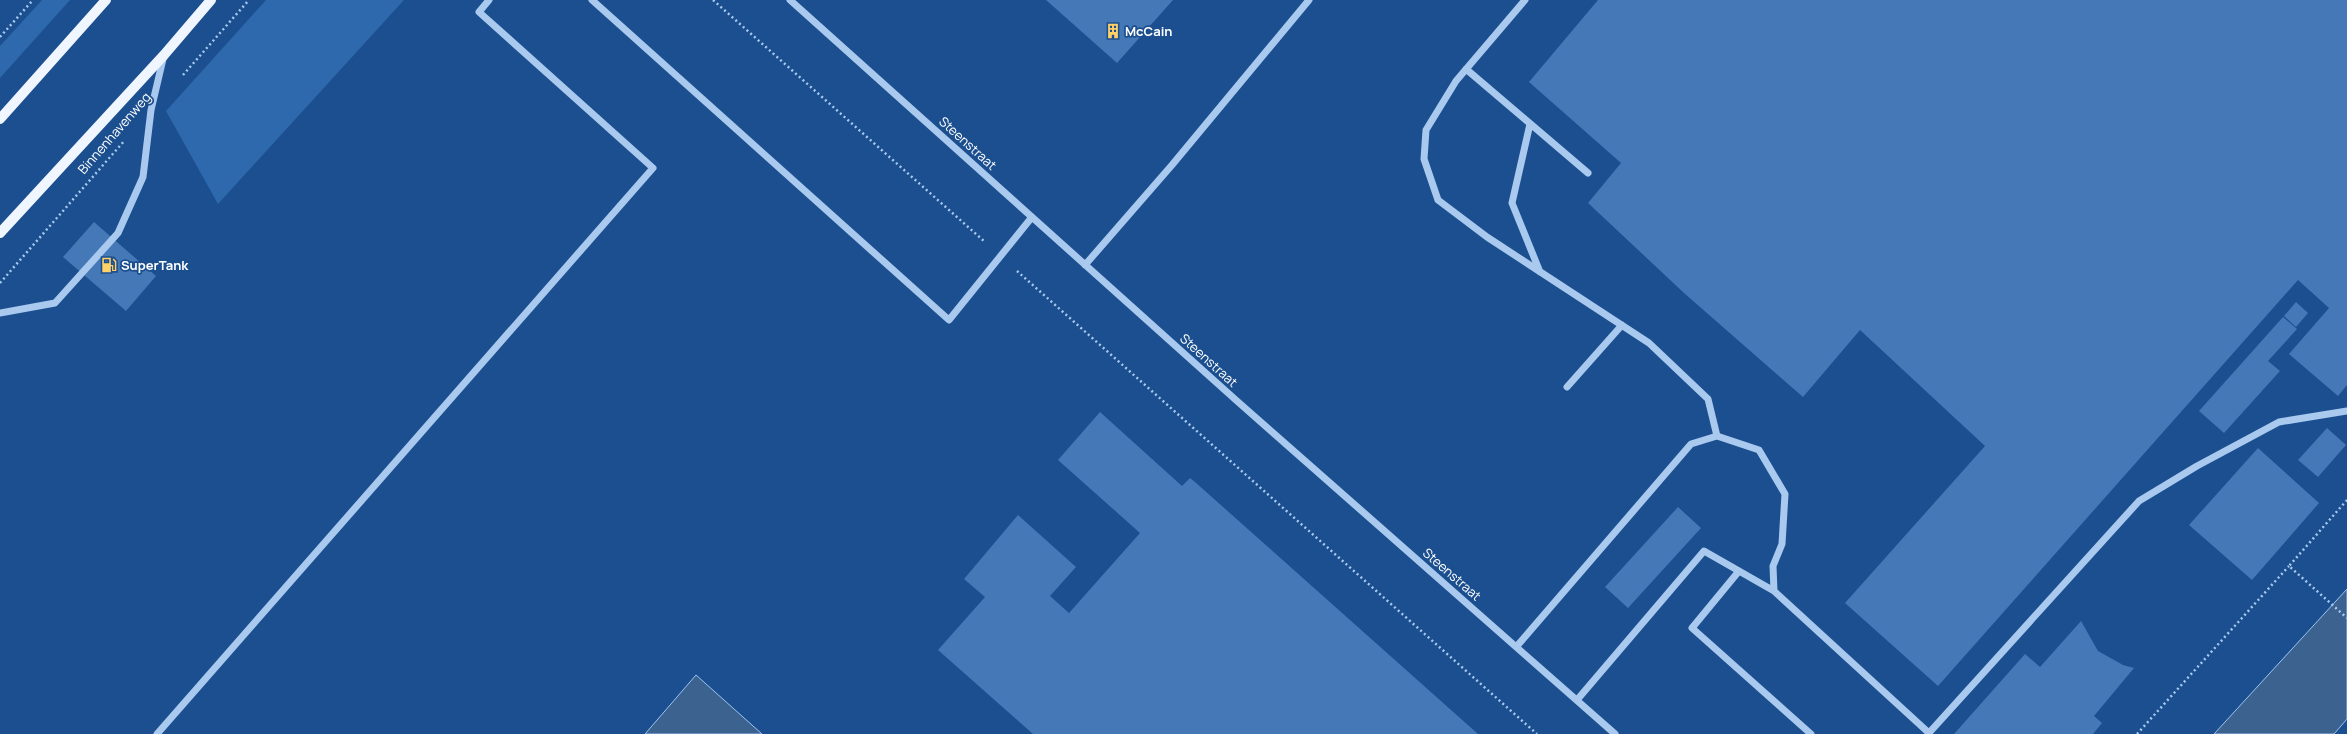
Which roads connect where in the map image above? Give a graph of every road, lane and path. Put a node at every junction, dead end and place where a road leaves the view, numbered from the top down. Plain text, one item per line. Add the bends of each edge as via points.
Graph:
1 (33, 0) edge
2 (106, 0) edge
3 (211, 0) edge
4 (249, 0) edge
5 (489, 0) edge
6 (592, 0) edge
7 (714, 0) edge
8 (790, 0) edge
9 (1310, 0) edge
10 (1525, 0) edge
11 (0, 37) edge
12 (164, 55) junction
13 (1466, 69) junction
14 (182, 75) dead end
15 (151, 110) junction
16 (0, 119) edge
17 (1530, 124) junction
18 (1588, 173) dead end
19 (1032, 217) junction
20 (0, 233) edge
21 (1000, 256) junction
22 (1085, 265) junction
23 (1540, 272) junction
24 (0, 283) edge
25 (0, 313) edge
26 (1622, 326) junction
27 (1567, 387) dead end
28 (2347, 411) edge
29 (1717, 436) junction
30 (2347, 500) edge
31 (2289, 566) junction
32 (1739, 571) junction
33 (1774, 591) junction
34 (2347, 618) edge
35 (1517, 646) junction
36 (1577, 700) junction
37 (157, 734) edge
38 (1537, 734) edge
39 (1615, 734) edge
40 (1810, 734) edge
41 (1928, 734) edge
42 (2137, 734) edge

1 - 11 path
2 - 16 main road
3 - 12 main road, Binnenhavenweg
4 - 14 path
5 - 37 street via 479,12 653,168
6 - 21 street via 949,320
7 - 21 path
8 - 19 street, Steenstraat
9 - 22 street
10 - 13 street
12 - 15 street
12 - 20 main road, Binnenhavenweg
13 - 17 street
13 - 23 street via 1426,130 1424,159 1438,200
15 - 24 path, Binnenhavenweg
15 - 25 street via 143,177 118,233 55,303
17 - 18 street
17 - 23 street via 1512,203
19 - 21 street
19 - 22 street, Steenstraat
21 - 38 path
22 - 35 street, Steenstraat
23 - 26 street
26 - 27 street
26 - 29 street via 1649,343 1708,399
28 - 41 street via 2279,422 2139,501
29 - 33 street via 1759,450 1785,494 1782,544 1773,566
29 - 35 street via 1691,444
30 - 31 path
31 - 34 path
31 - 42 path
32 - 33 street
32 - 36 street via 1704,551
32 - 40 street via 1692,628
33 - 41 street
35 - 36 street, Steenstraat
36 - 39 street, Steenstraat

